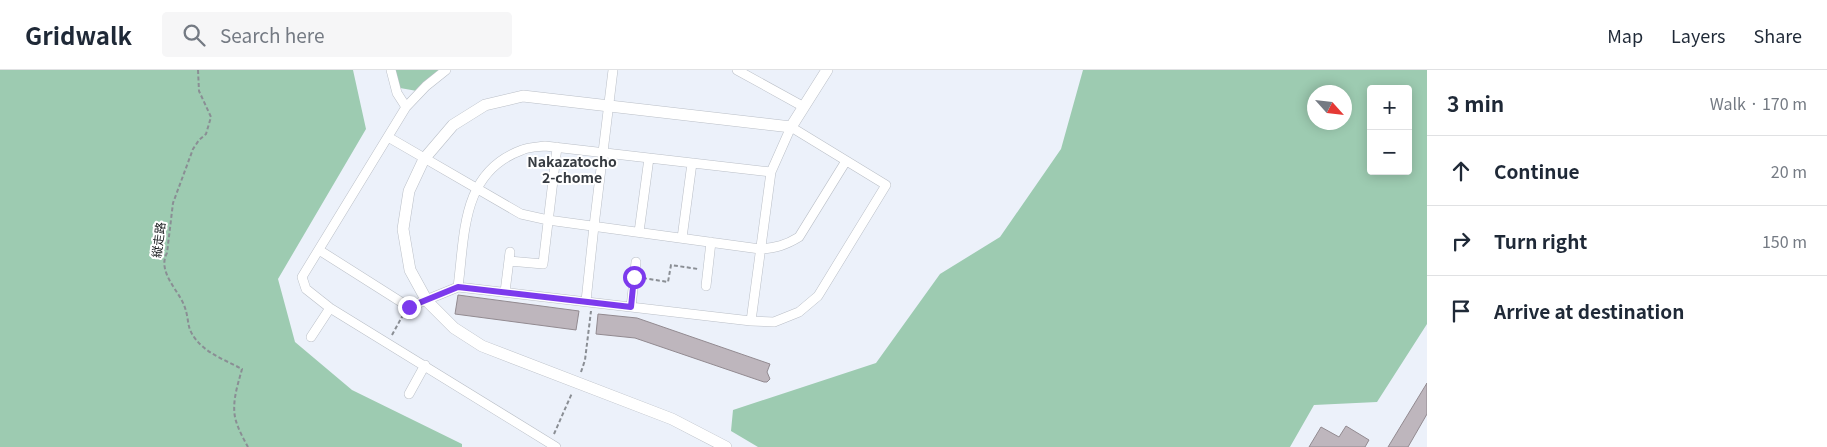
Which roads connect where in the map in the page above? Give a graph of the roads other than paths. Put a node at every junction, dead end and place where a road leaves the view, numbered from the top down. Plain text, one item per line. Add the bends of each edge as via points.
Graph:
1 (391, 70) edge
2 (446, 70) edge
3 (613, 70) edge
4 (737, 70) edge
5 (827, 70) edge
6 (608, 105) junction
7 (406, 107) junction
8 (804, 107) junction
9 (791, 127) junction
10 (388, 137) junction
11 (557, 147) junction
12 (603, 153) junction
13 (649, 158) junction
14 (424, 159) junction
15 (846, 161) junction
16 (692, 163) junction
17 (771, 172) junction
18 (476, 188) junction
19 (548, 220) junction
20 (594, 226) junction
21 (640, 232) junction
22 (682, 238) junction
23 (711, 242) junction
24 (760, 249) junction
25 (319, 250) junction
26 (636, 262) dead end
27 (706, 286) dead end
28 (458, 287) junction
29 (505, 292) junction
30 (427, 301) junction
31 (586, 301) junction
32 (631, 307) junction
33 (330, 308) junction
34 (751, 321) junction
35 (311, 337) dead end
36 (425, 365) junction
37 (409, 394) dead end
38 (722, 446) edge
39 (556, 447) edge

1 - 7 street via 397,93
2 - 7 street
3 - 6 street
4 - 8 street
5 - 8 street
6 - 9 street
6 - 12 street
6 - 14 street via 523,96 486,105 453,125
7 - 10 street
8 - 9 street
9 - 15 street
9 - 17 street
10 - 14 street
10 - 25 street
11 - 12 street
11 - 18 street via 523,149 501,160
11 - 19 street
12 - 13 street
12 - 20 street
13 - 16 street
13 - 21 street
14 - 18 street
14 - 30 street via 409,192 403,229 410,270
15 - 24 street via 799,237 787,245
15 - 34 street via 886,185 818,296 799,312 774,322
16 - 17 street
16 - 22 street
17 - 24 street
18 - 19 street via 521,214
18 - 28 street via 467,210
19 - 20 street
19 - 29 street via 543,264 510,257
20 - 21 street
20 - 31 street
21 - 22 street
22 - 23 street
23 - 24 street
23 - 27 street
24 - 34 street
25 - 30 street via 409,307
25 - 33 street via 302,278 306,289
26 - 32 street
28 - 29 street
28 - 30 street
29 - 31 street
30 - 38 street via 454,328 482,346 672,419
31 - 32 street
32 - 34 street
33 - 35 street
33 - 36 street
36 - 37 street
36 - 39 street

